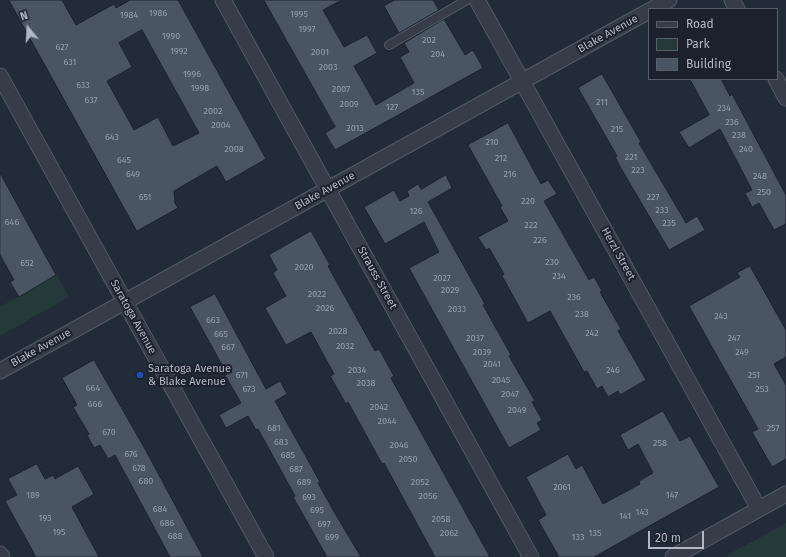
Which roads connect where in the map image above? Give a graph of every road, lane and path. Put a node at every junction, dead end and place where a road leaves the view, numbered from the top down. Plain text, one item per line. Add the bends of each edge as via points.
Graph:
1 (223, 0) edge
2 (467, 0) edge
3 (477, 0) edge
4 (669, 0) edge
5 (654, 8) edge
6 (648, 12) edge
7 (389, 45) dead end
8 (0, 76) edge
9 (777, 80) edge
10 (522, 81) junction
11 (786, 98) edge
12 (328, 189) junction
13 (124, 301) junction
14 (0, 371) edge
15 (786, 494) edge
16 (760, 509) junction
17 (0, 554) edge
18 (2, 557) edge
19 (266, 557) edge
20 (531, 557) edge
21 (673, 557) edge

1 - 12 street, Strauss Street
2 - 7 lane
3 - 10 street, Herzl Street
4 - 5 street
6 - 10 street, Blake Avenue
8 - 13 street, Saratoga Avenue
9 - 11 street
10 - 12 street, Blake Avenue
10 - 16 street, Herzl Street
12 - 13 street, Blake Avenue
12 - 20 street, Strauss Street
13 - 14 street, Blake Avenue
13 - 19 street, Saratoga Avenue
15 - 16 street
16 - 21 street
17 - 18 street

